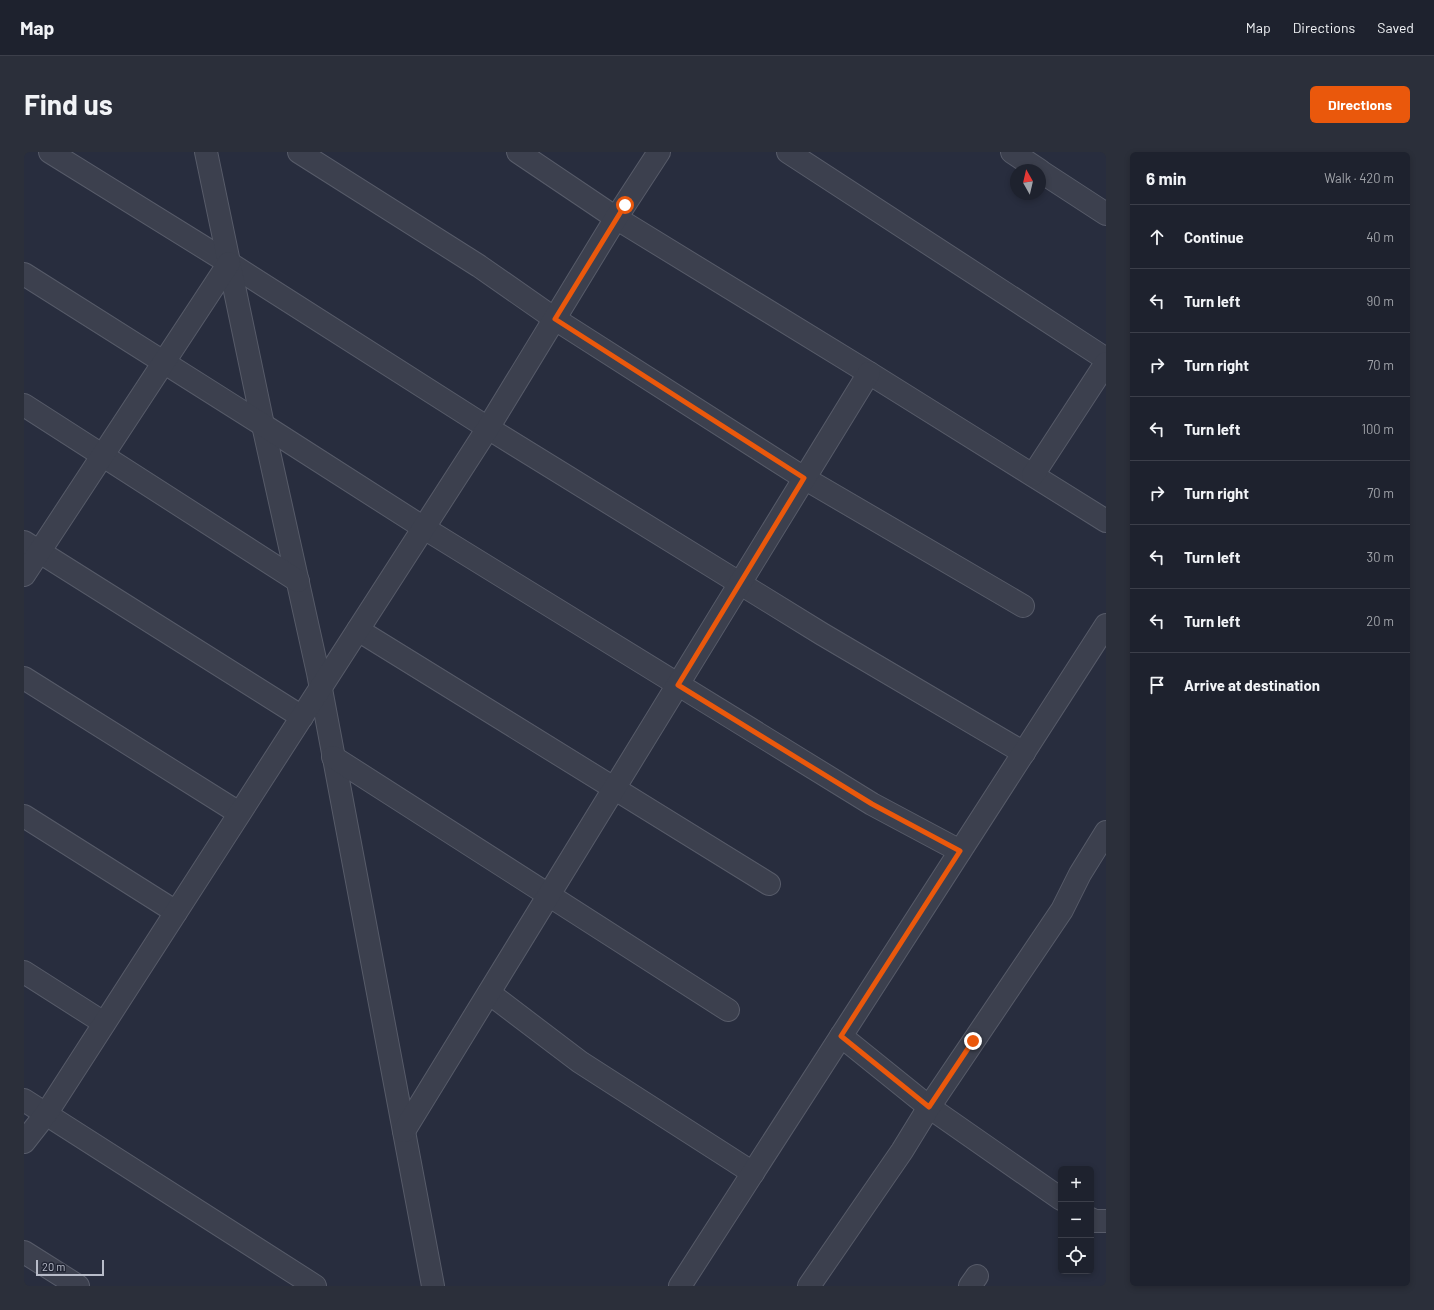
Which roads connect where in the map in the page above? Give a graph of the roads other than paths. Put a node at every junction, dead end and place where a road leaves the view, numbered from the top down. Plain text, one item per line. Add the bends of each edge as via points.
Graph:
1 (50, 152) edge
2 (206, 152) edge
3 (299, 152) edge
4 (518, 152) edge
5 (658, 152) edge
6 (788, 152) edge
7 (1012, 152) edge
8 (1030, 164) edge
9 (1046, 175) edge
10 (1106, 214) edge
11 (616, 218) junction
12 (229, 263) junction
13 (24, 274) edge
14 (555, 319) junction
15 (1106, 359) edge
16 (164, 362) junction
17 (1106, 363) edge
18 (869, 373) junction
19 (24, 405) edge
20 (263, 424) junction
21 (488, 428) junction
22 (102, 455) junction
23 (1032, 475) junction
24 (804, 478) junction
25 (1106, 521) edge
26 (424, 528) junction
27 (32, 547) edge
28 (24, 575) edge
29 (298, 581) junction
30 (740, 584) junction
31 (1023, 606) dead end
32 (1106, 625) edge
33 (358, 630) junction
34 (24, 678) edge
35 (678, 685) junction
36 (321, 688) junction
37 (302, 717) junction
38 (1024, 753) junction
39 (333, 757) junction
40 (614, 788) junction
41 (239, 814) junction
42 (24, 816) edge
43 (1106, 832) edge
44 (960, 851) junction
45 (770, 884) dead end
46 (549, 895) junction
47 (176, 912) junction
48 (24, 972) edge
49 (489, 993) junction
50 (728, 1010) dead end
51 (104, 1023) junction
52 (841, 1036) junction
53 (24, 1100) edge
54 (929, 1107) junction
55 (46, 1114) junction
56 (404, 1131) junction
57 (24, 1142) edge
58 (753, 1173) junction
59 (1058, 1197) edge
60 (1094, 1221) edge
61 (1106, 1221) edge
62 (24, 1252) edge
63 (78, 1286) edge
64 (315, 1286) edge
65 (433, 1286) edge
66 (680, 1286) edge
67 (809, 1286) edge

1 - 12 street
2 - 12 street
3 - 14 street via 479,266
4 - 11 street
5 - 11 street
6 - 15 street
7 - 8 street
9 - 10 street
11 - 14 street
11 - 18 street
12 - 16 street
12 - 20 street
12 - 21 street
13 - 16 street
14 - 21 street
14 - 24 street
16 - 20 street
16 - 22 street
17 - 23 street
18 - 23 street
18 - 24 street
19 - 22 street
20 - 26 street
20 - 29 street
21 - 26 street
21 - 30 street
22 - 27 street
22 - 29 street
23 - 25 street
24 - 30 street
24 - 31 street
26 - 33 street
26 - 35 street
27 - 28 street
27 - 37 street
29 - 36 street
30 - 35 street
30 - 38 street
32 - 38 street
33 - 36 street
33 - 40 street
34 - 41 street
35 - 40 street
35 - 44 street via 872,804
36 - 37 street
36 - 39 street
37 - 41 street
38 - 44 street
39 - 46 street
39 - 56 street
40 - 45 street
40 - 46 street
41 - 47 street
42 - 47 street
43 - 54 street via 1080,874 1062,910
44 - 52 street
46 - 49 street
46 - 50 street
47 - 51 street
48 - 51 street
49 - 56 street
49 - 58 street via 580,1062
51 - 55 street
52 - 54 street
52 - 58 street
53 - 55 street
54 - 59 street
54 - 67 street via 902,1151
55 - 57 street
55 - 64 street
56 - 65 street
58 - 66 street
60 - 61 street
62 - 63 street

